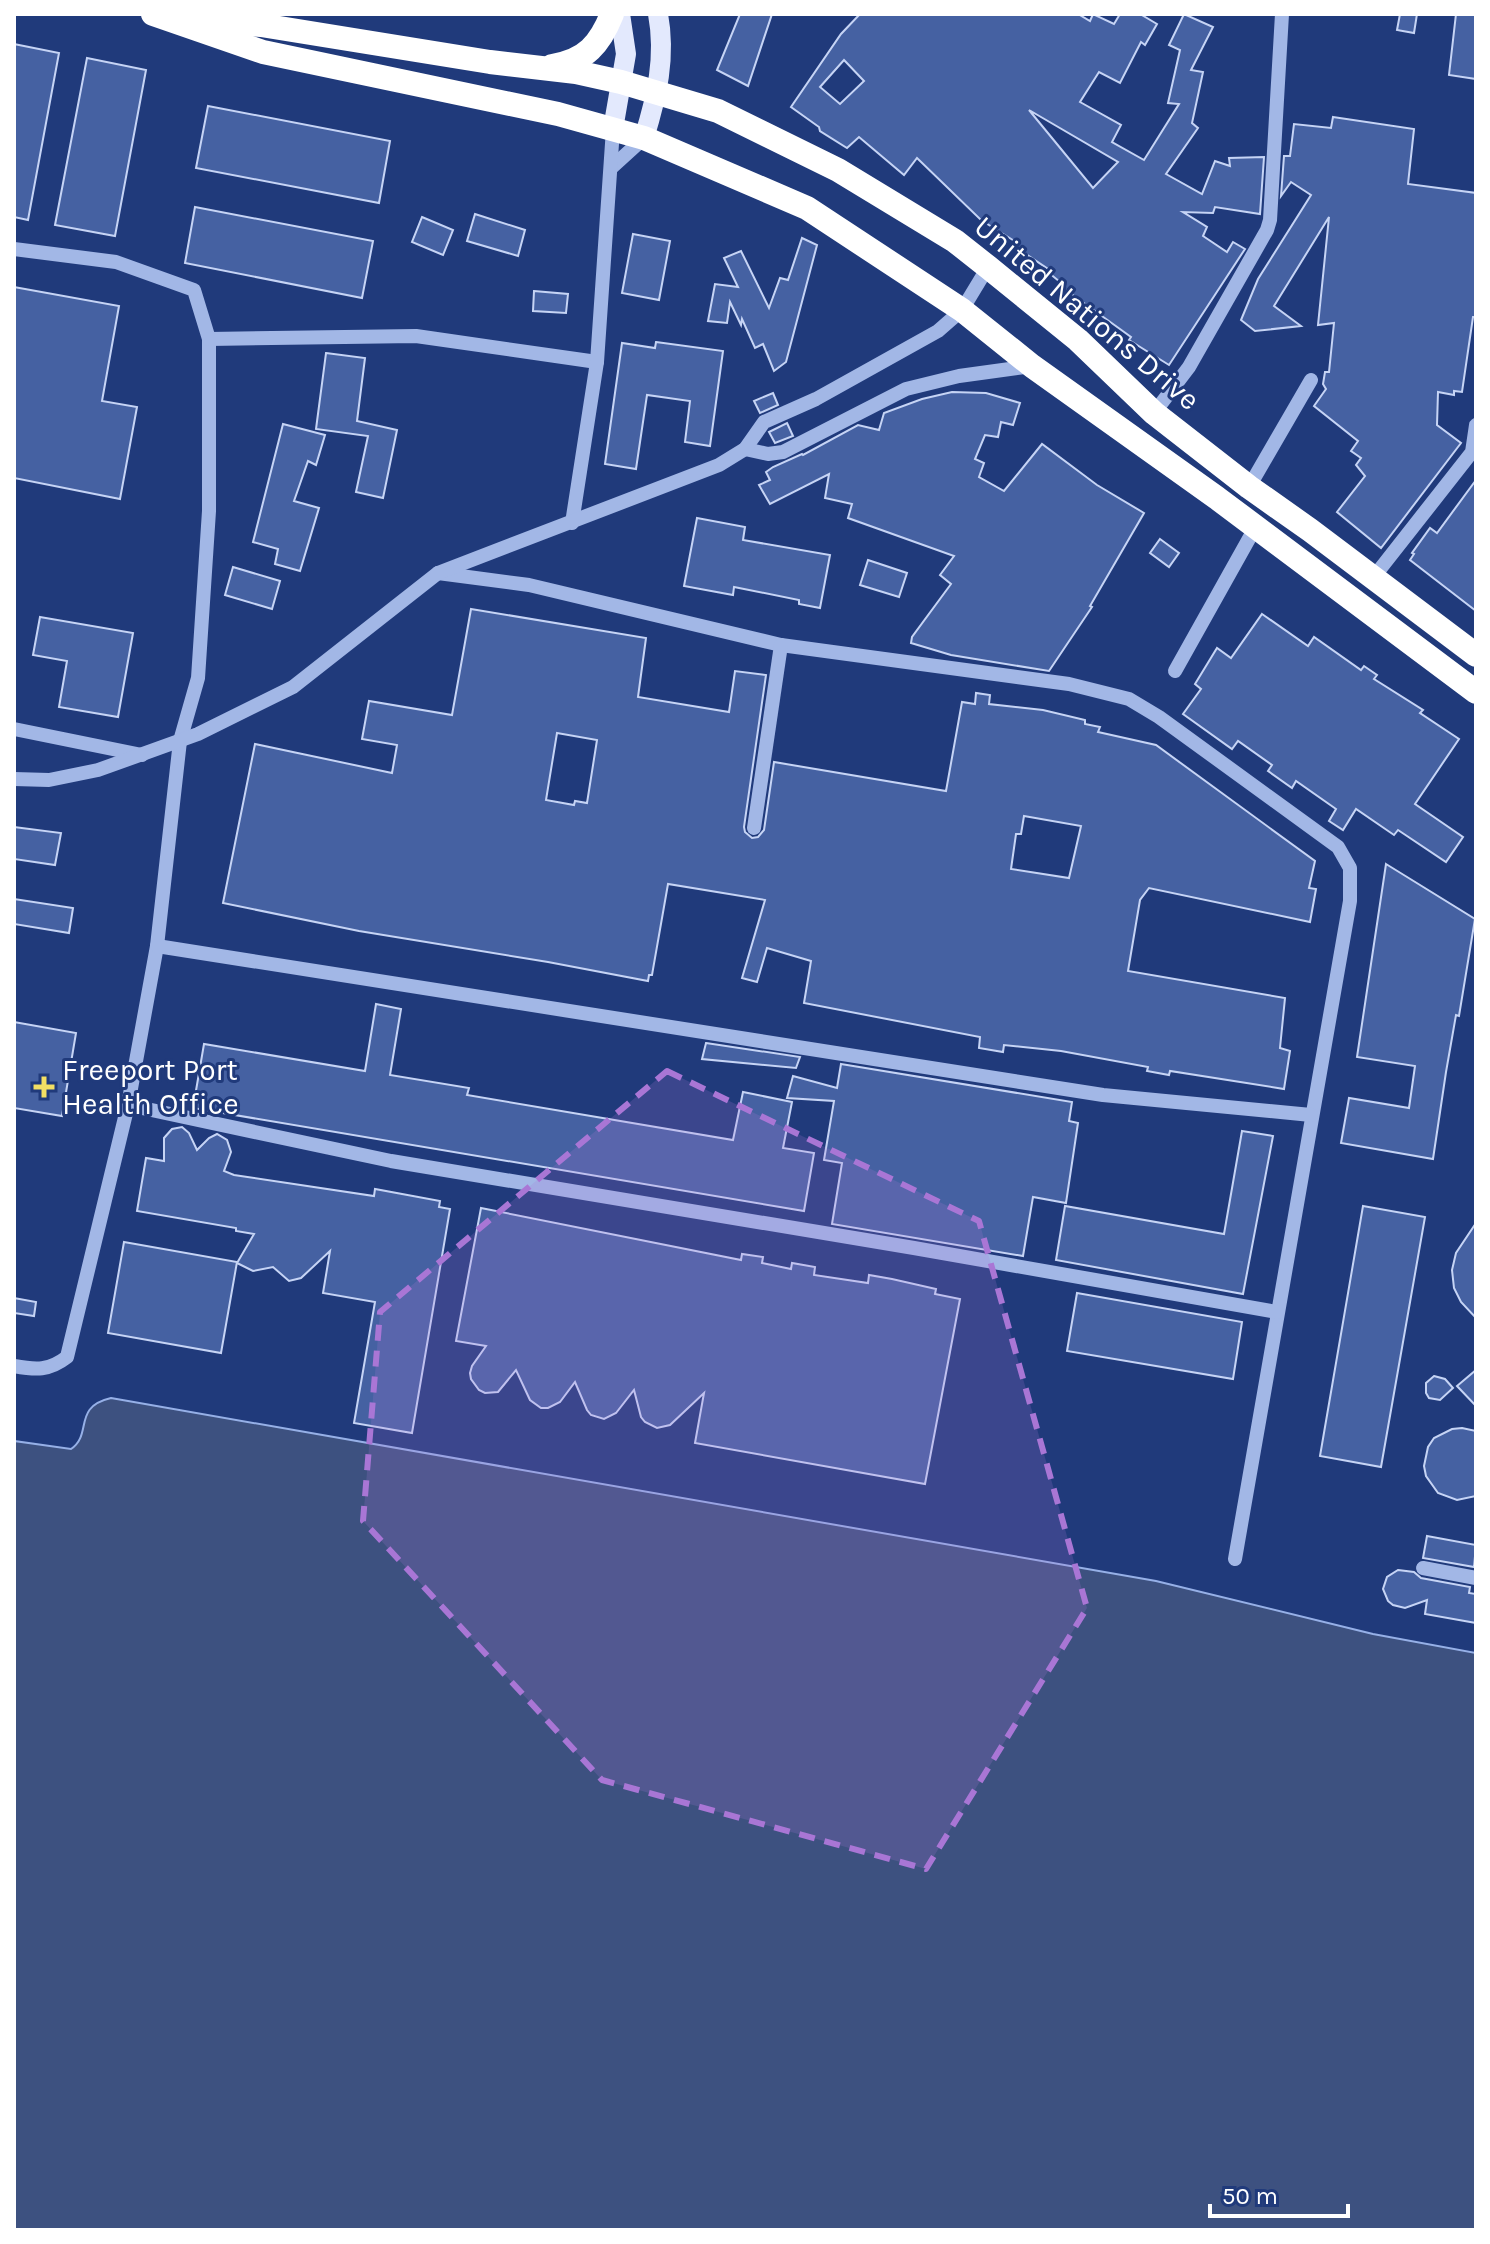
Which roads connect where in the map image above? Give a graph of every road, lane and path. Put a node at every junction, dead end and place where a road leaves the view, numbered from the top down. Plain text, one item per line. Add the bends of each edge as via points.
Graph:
1 (612, 14) edge
2 (620, 14) edge
3 (658, 14) edge
4 (1282, 14) edge
5 (162, 16) edge
6 (544, 67) junction
7 (621, 82) junction
8 (657, 94) junction
9 (613, 129) junction
10 (644, 138) junction
11 (611, 168) junction
12 (14, 249) edge
13 (988, 267) junction
14 (962, 310) junction
15 (209, 339) junction
16 (597, 362) junction
17 (1032, 366) junction
18 (1311, 380) dead end
19 (1154, 413) junction
20 (1476, 425) edge
21 (745, 449) junction
22 (1249, 487) junction
23 (572, 523) junction
24 (1255, 528) junction
25 (438, 573) junction
26 (1373, 578) junction
27 (781, 645) junction
28 (1476, 655) edge
29 (1175, 671) dead end
30 (1476, 692) edge
31 (14, 729) edge
32 (180, 741) junction
33 (142, 755) junction
34 (14, 779) edge
35 (754, 828) dead end
36 (157, 946) junction
37 (128, 1105) junction
38 (1311, 1115) junction
39 (1277, 1312) junction
40 (14, 1366) edge
41 (1235, 1559) dead end
42 (1423, 1568) dead end
43 (1476, 1578) edge

1 - 6 highway via 590,53 568,64
2 - 7 main road via 626,54
3 - 8 main road via 662,37
4 - 19 street via 1267,230 1189,367
5 - 6 highway via 261,25
5 - 9 highway via 263,52
6 - 7 highway, United Nations Drive
7 - 8 highway, United Nations Drive
7 - 9 main road
8 - 10 main road
8 - 13 highway, United Nations Drive via 718,111 838,170
9 - 10 highway
9 - 11 street
10 - 11 street
10 - 14 highway via 807,208
11 - 16 street
12 - 15 street via 116,262 194,290
13 - 14 street
13 - 19 highway, United Nations Drive via 1078,340
14 - 17 highway
14 - 21 street via 938,331 764,422
15 - 16 street via 416,336
15 - 32 street via 209,511 198,678
16 - 23 street
17 - 21 street via 906,389 783,452
17 - 24 highway
18 - 22 street
19 - 22 highway, United Nations Drive
20 - 26 street via 1472,452
21 - 23 street via 719,465
22 - 26 highway, United Nations Drive
23 - 25 street
24 - 29 street
24 - 30 highway
25 - 27 street via 529,585
25 - 32 street via 293,687
26 - 28 highway, United Nations Drive
27 - 35 street
27 - 38 street via 1029,678 1129,699 1338,847 1350,868 1350,901
31 - 33 street
32 - 33 street
32 - 36 street
33 - 34 street via 49,780
36 - 37 street
36 - 38 street via 1103,1095
37 - 39 street via 391,1161
37 - 40 street via 67,1357 53,1368
38 - 39 street
39 - 41 street
42 - 43 street

